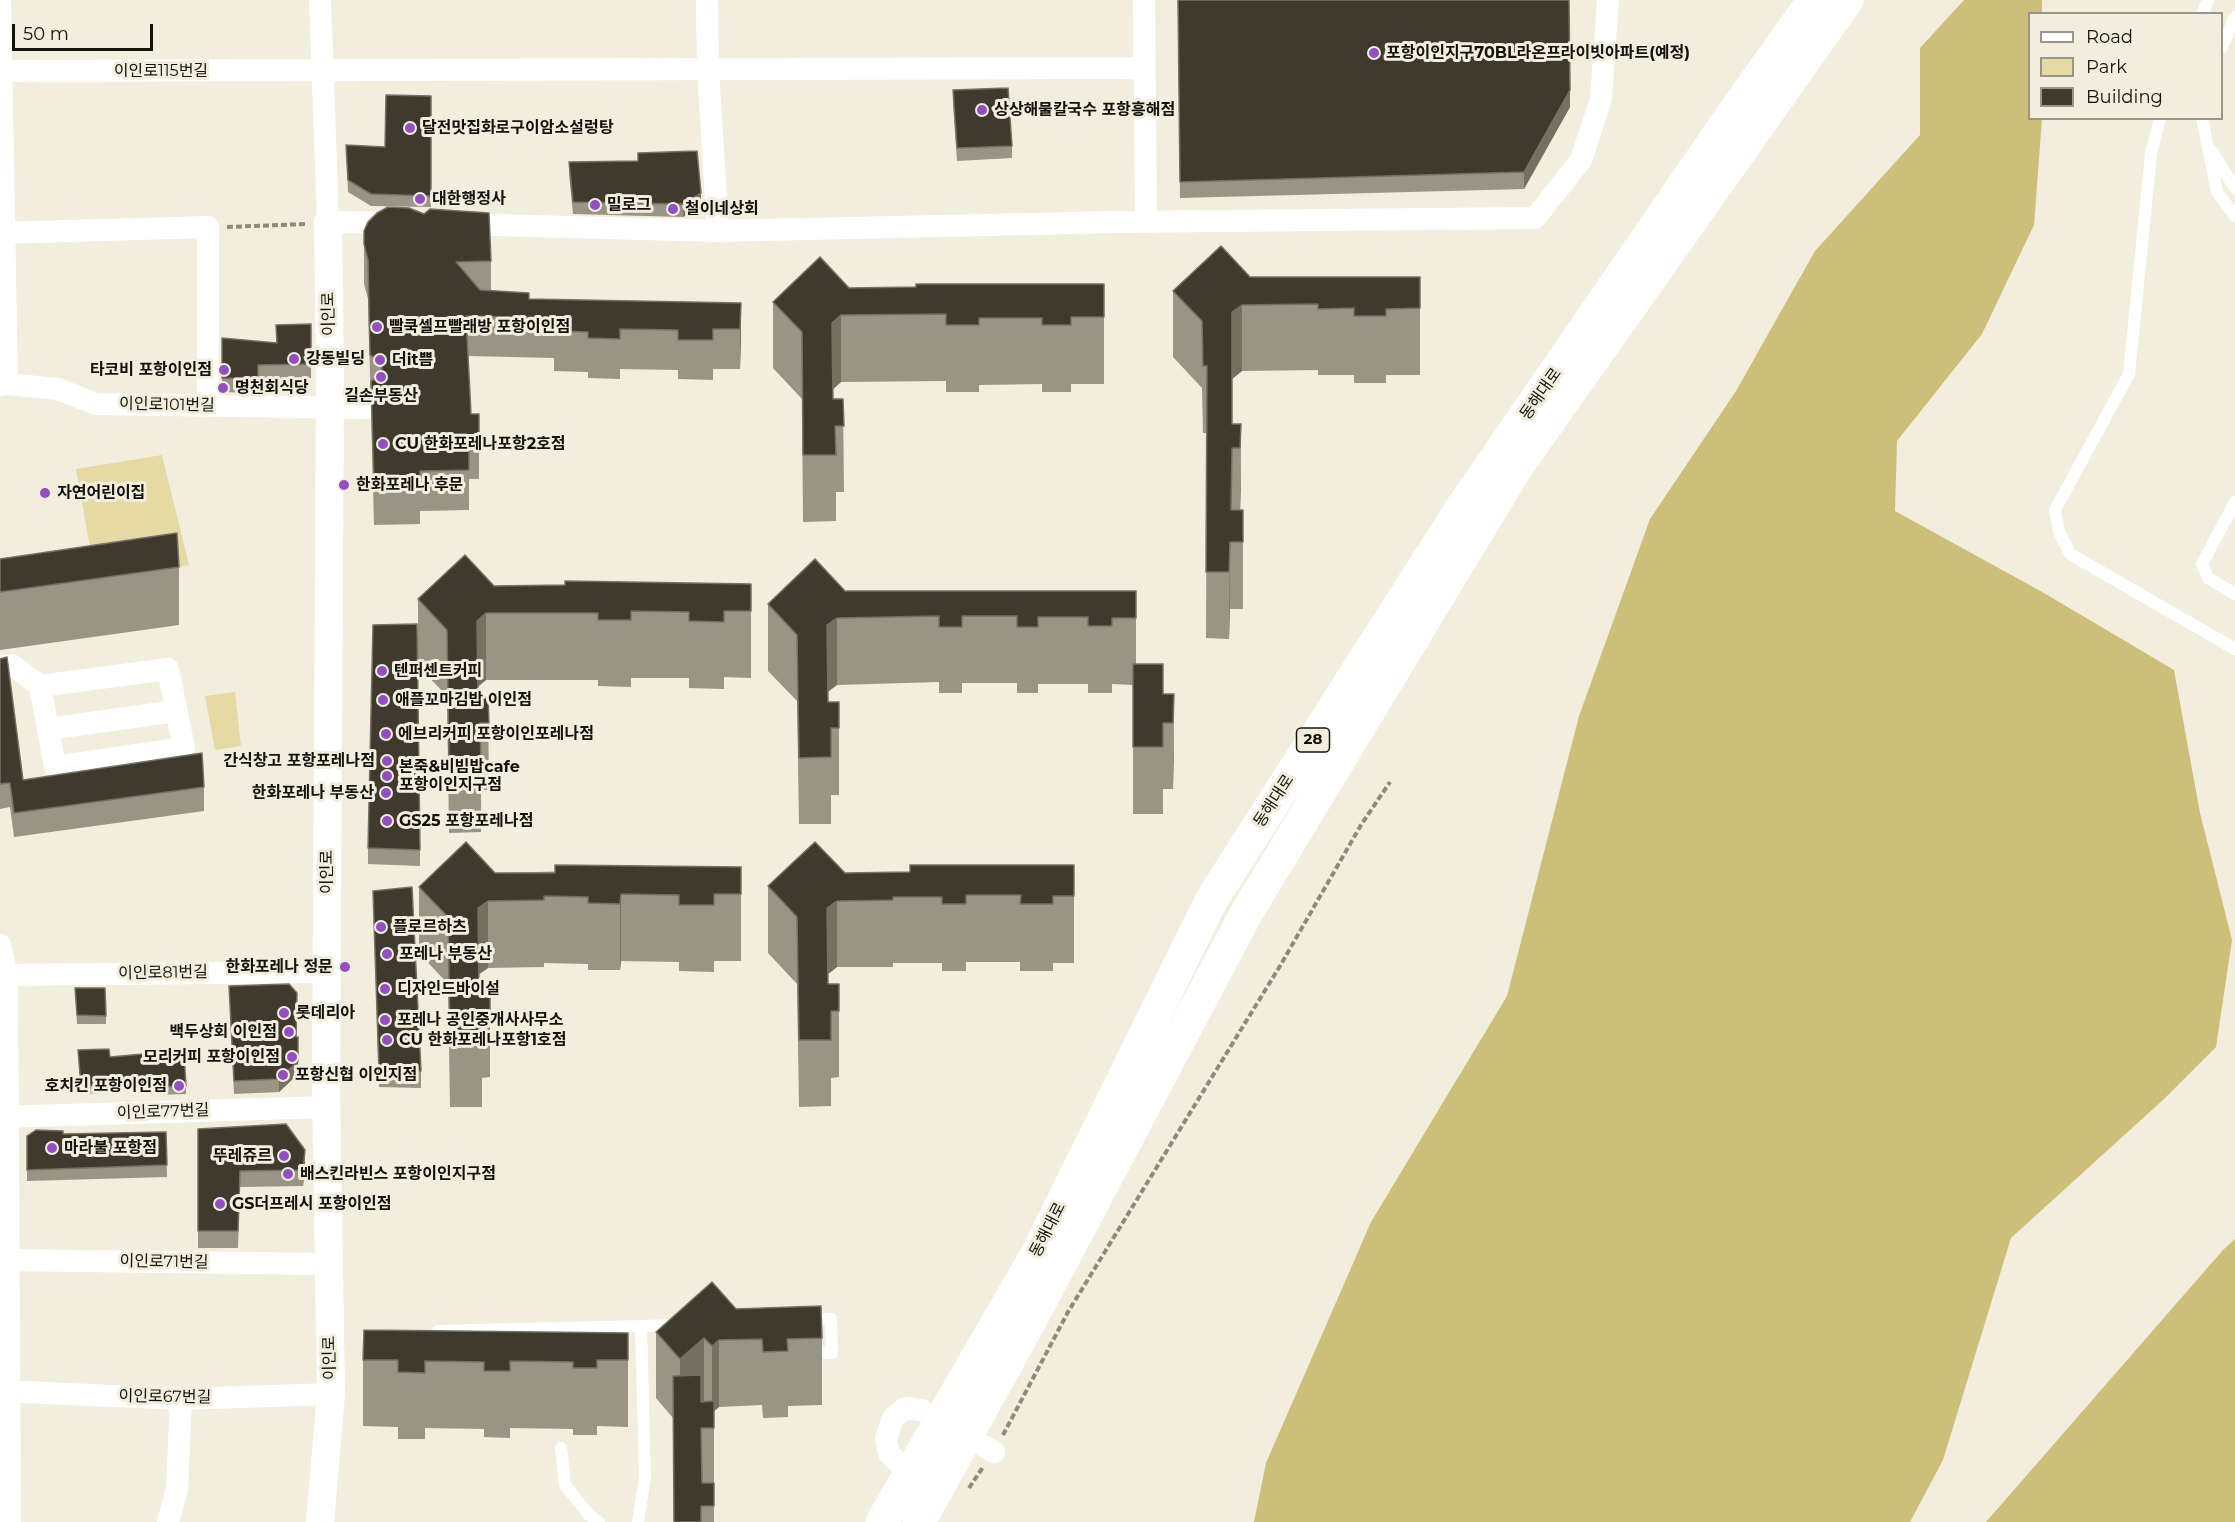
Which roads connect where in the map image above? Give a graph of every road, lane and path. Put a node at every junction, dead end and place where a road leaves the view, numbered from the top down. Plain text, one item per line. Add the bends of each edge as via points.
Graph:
1 (0, 0) edge
2 (320, 0) edge
3 (707, 0) edge
4 (1144, 0) edge
5 (1608, 0) edge
6 (1814, 0) edge
7 (1847, 0) edge
8 (2235, 17) edge
9 (2223, 45) edge
10 (1143, 68) junction
11 (708, 69) junction
12 (322, 70) junction
13 (0, 71) edge
14 (2160, 120) edge
15 (2202, 120) edge
16 (2207, 144) junction
17 (2235, 188) edge
18 (2235, 216) edge
19 (1146, 222) junction
20 (322, 223) junction
21 (415, 223) edge
22 (439, 224) edge
23 (208, 228) junction
24 (718, 231) junction
25 (2, 232) edge
26 (4, 385) edge
27 (208, 406) junction
28 (329, 408) junction
29 (369, 408) edge
30 (2235, 502) edge
31 (2235, 594) edge
32 (2235, 649) edge
33 (0, 667) edge
34 (40, 686) junction
35 (177, 711) junction
36 (48, 729) junction
37 (1390, 782) dead end
38 (0, 945) edge
39 (326, 972) junction
40 (4, 975) edge
41 (326, 1107) junction
42 (4, 1117) edge
43 (4, 1260) edge
44 (329, 1264) junction
45 (797, 1320) edge
46 (684, 1324) edge
47 (640, 1326) junction
48 (425, 1332) edge
49 (798, 1354) edge
50 (5, 1391) edge
51 (331, 1394) junction
52 (181, 1399) junction
53 (922, 1410) dead end
54 (561, 1448) dead end
55 (909, 1473) junction
56 (965, 1493) dead end
57 (10, 1522) edge
58 (168, 1522) edge
59 (320, 1522) edge
60 (599, 1522) edge
61 (638, 1522) edge
62 (882, 1522) edge
63 (919, 1522) edge

1 - 13 street
2 - 12 street
3 - 11 street
4 - 10 street
5 - 19 street via 1601,99 1581,160 1535,218
6 - 55 main road, 동해대로 / 28 via 1463,506 1212,899 1037,1254
7 - 63 main road via 1504,488 1247,912
8 - 9 lane
10 - 11 street, 이인로115번길
10 - 19 street
11 - 12 street, 이인로115번길
11 - 24 street
12 - 13 street, 이인로115번길
12 - 20 street
13 - 25 street
14 - 32 lane via 2151,154 2129,374 2055,510 2059,532 2070,554
15 - 16 lane
16 - 17 lane
16 - 18 lane via 2217,192
19 - 24 street
20 - 21 street
20 - 23 path
20 - 28 street, 이인로
22 - 24 street
23 - 25 street
23 - 27 street
25 - 26 street
26 - 27 street, 이인로101번길 via 58,389 96,404
27 - 28 street, 이인로101번길
28 - 29 street, 이인로101번길
28 - 39 street, 이인로
30 - 31 lane via 2202,564 2208,578
33 - 34 street via 12,665
34 - 35 street via 168,669
34 - 36 street
35 - 36 street
35 - 36 street via 184,748 56,768
37 - 56 path via 1068,1312
38 - 40 street
39 - 40 street, 이인로81번길
39 - 41 street, 이인로
40 - 42 street
41 - 42 street, 이인로77번길
41 - 44 street, 이인로
42 - 43 street
43 - 44 street, 이인로71번길
43 - 50 street
44 - 51 street, 이인로
45 - 49 lane via 831,1319 832,1353
46 - 47 lane
47 - 48 lane via 610,1332
47 - 61 lane via 645,1477
50 - 52 street, 이인로67번길
50 - 57 street
51 - 52 street, 이인로67번길
51 - 59 street, 이인로
52 - 58 street via 177,1489
53 - 55 street via 905,1408 893,1418 885,1438 889,1454
54 - 60 lane via 565,1485
55 - 62 main road, 동해대로 / 28

